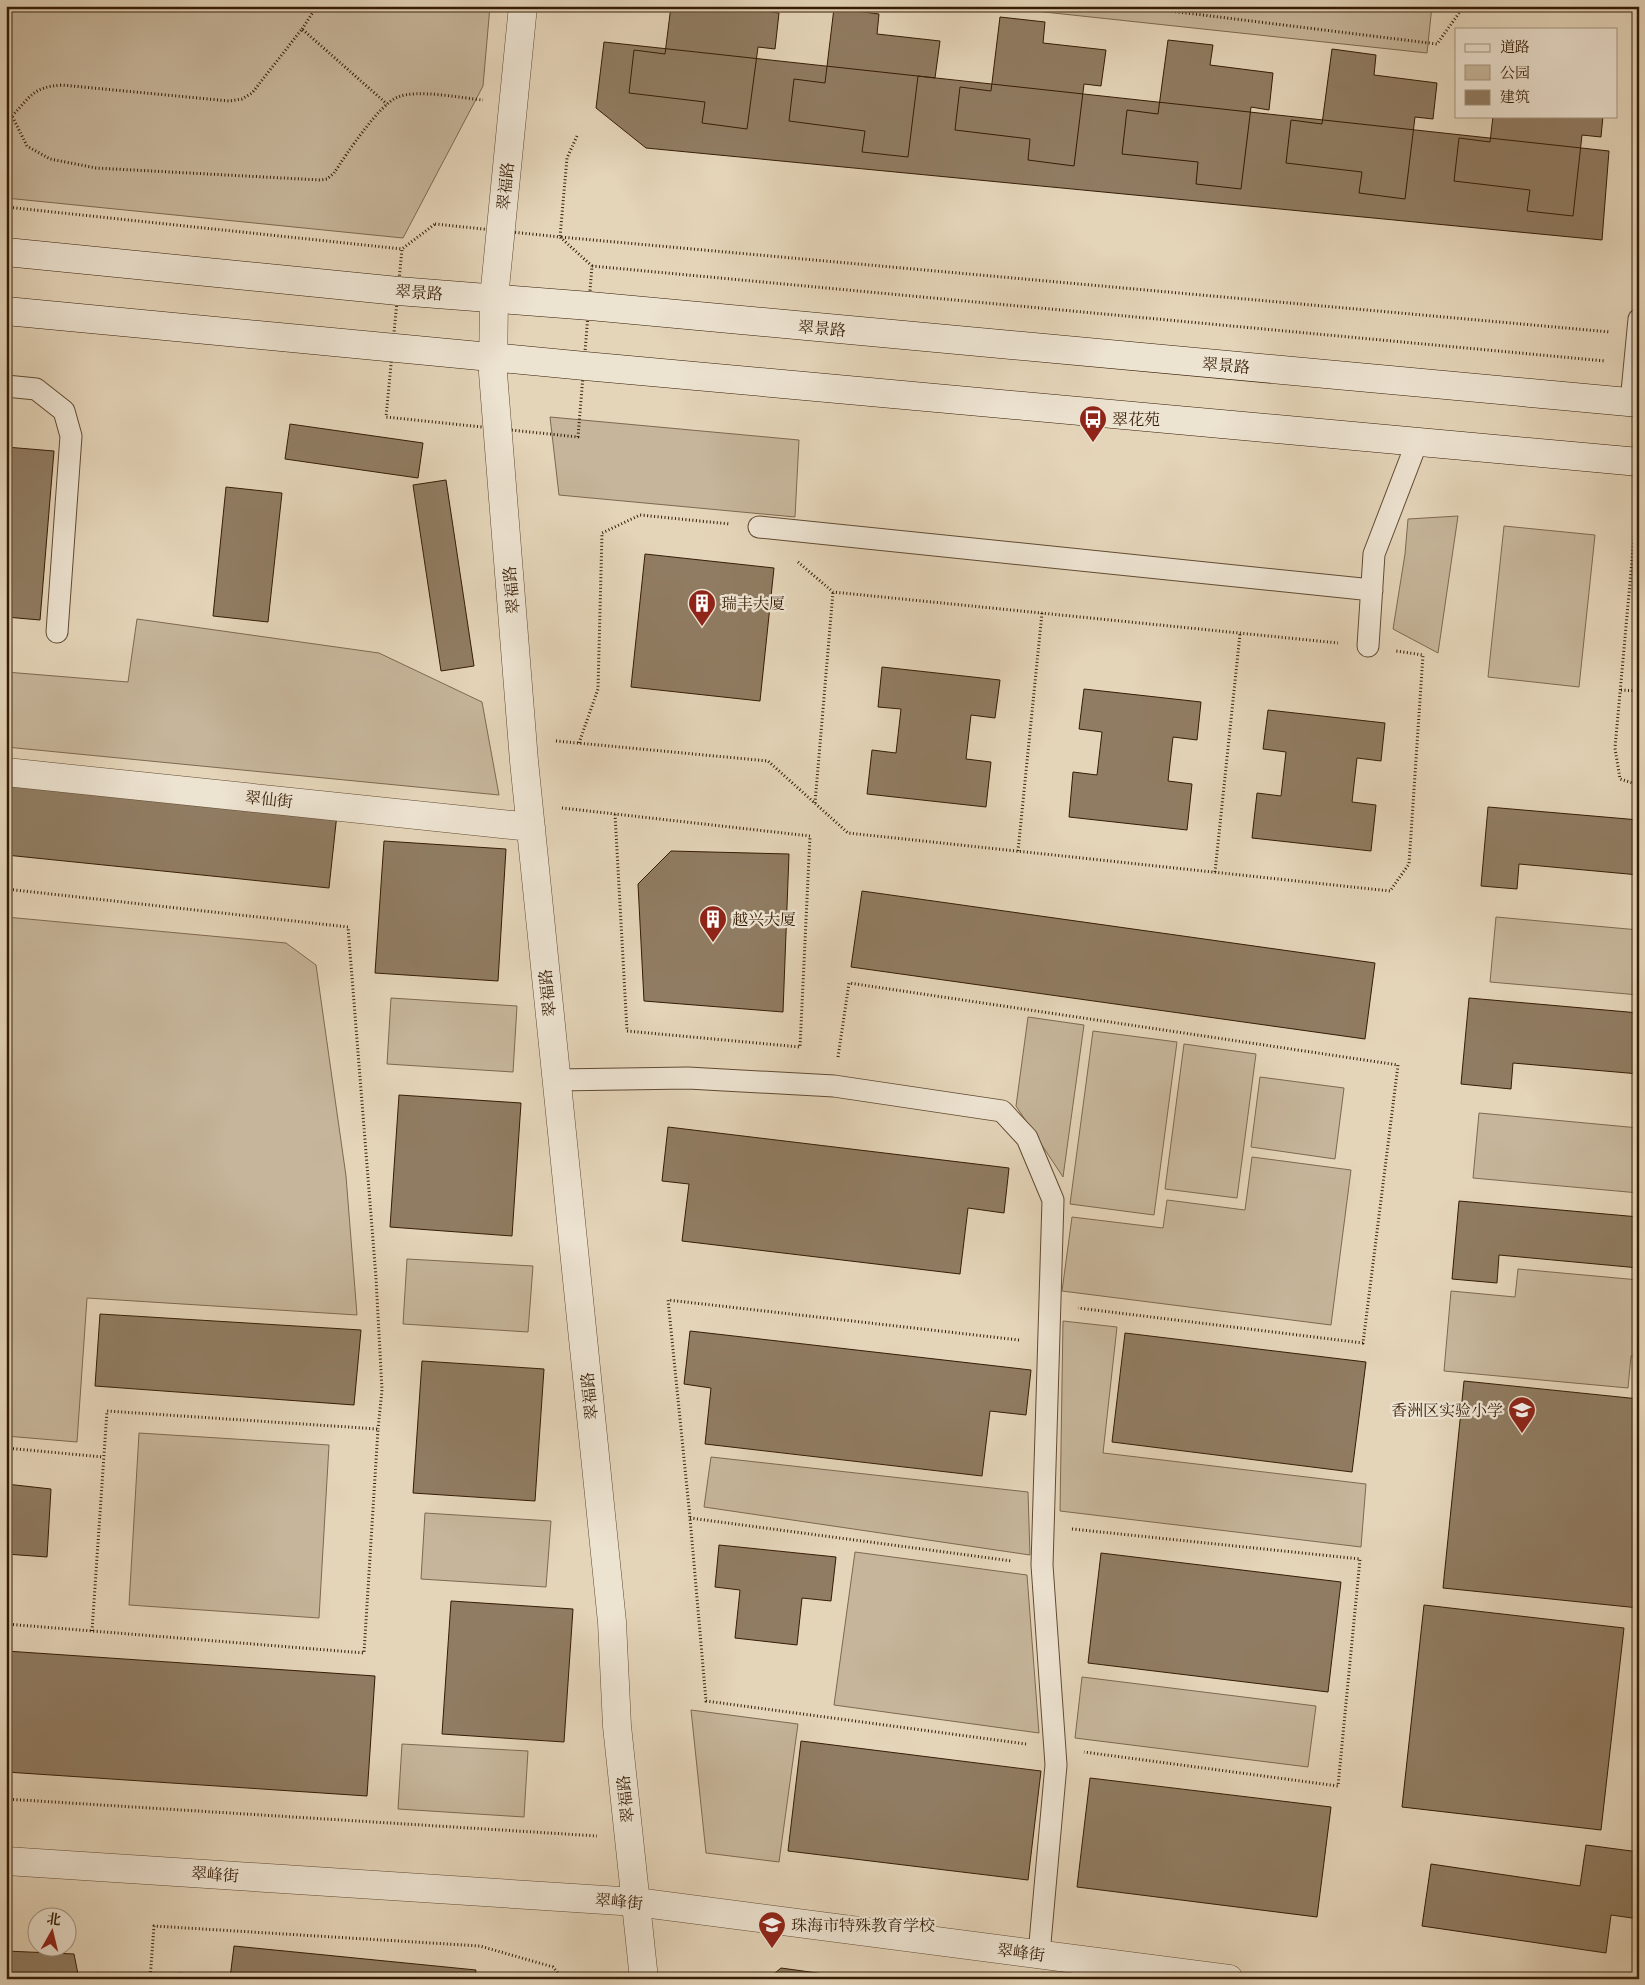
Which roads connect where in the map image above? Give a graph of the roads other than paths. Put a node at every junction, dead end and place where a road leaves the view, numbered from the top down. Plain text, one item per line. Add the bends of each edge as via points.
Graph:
1 (523, 6) edge
2 (6, 252) edge
3 (494, 298) junction
4 (6, 311) edge
5 (1638, 327) edge
6 (494, 358) junction
7 (6, 386) edge
8 (1635, 402) edge
9 (1416, 442) junction
10 (1639, 462) edge
11 (759, 527) road end
12 (1372, 590) junction
13 (57, 632) dead end
14 (1368, 646) road end
15 (6, 772) edge
16 (530, 815) junction
17 (556, 1080) junction
18 (6, 1861) edge
19 (636, 1902) junction
20 (1039, 1954) junction
21 (644, 1979) edge
22 (1229, 1979) edge

1 - 3 street, 翠福路
2 - 3 street, 翠景路
3 - 6 street, 翠福路
3 - 8 street, 翠景路
4 - 6 street
5 - 8 lane via 1634,363
6 - 9 street
6 - 16 street, 翠福路
7 - 13 lane via 36,388 64,411 71,436
9 - 10 street
9 - 12 lane via 1374,554
11 - 12 lane
12 - 14 lane
15 - 16 street, 翠仙街
16 - 17 street, 翠福路
17 - 19 street, 翠福路 via 612,1622 617,1726
17 - 20 lane via 688,1078 834,1086 1002,1110 1027,1138 1053,1200 1042,1565 1056,1765
18 - 19 street, 翠峰街
19 - 20 street, 翠峰街
19 - 21 street, 翠福路
20 - 22 street, 翠峰街

